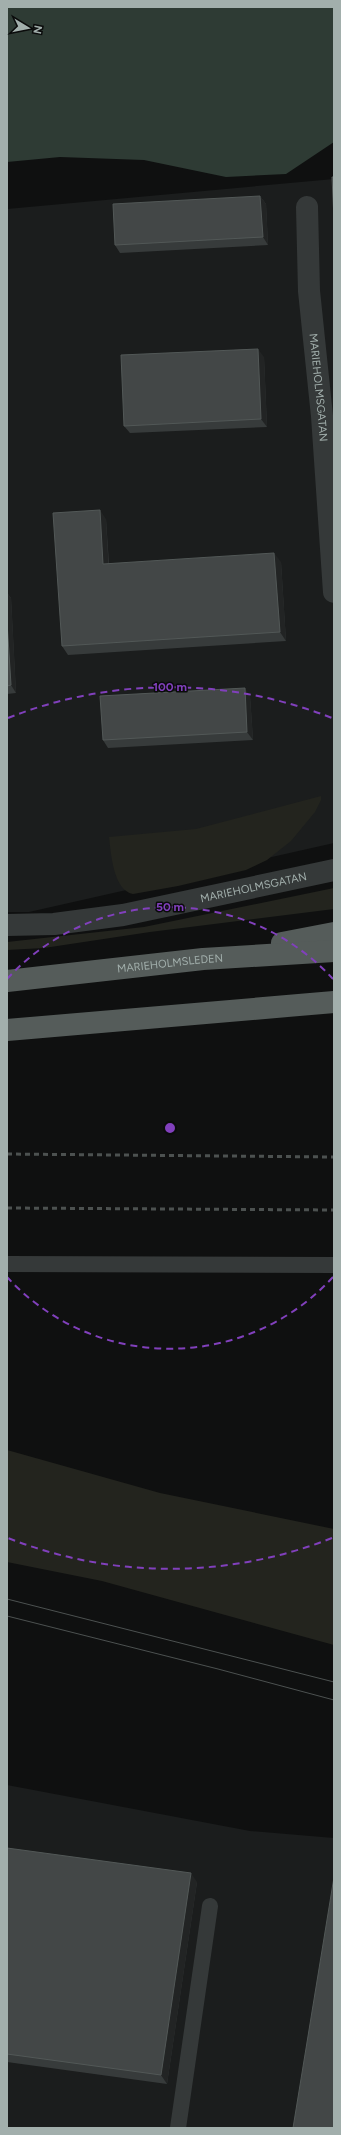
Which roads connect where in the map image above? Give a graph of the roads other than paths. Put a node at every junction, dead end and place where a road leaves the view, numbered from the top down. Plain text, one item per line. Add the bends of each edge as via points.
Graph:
1 (307, 207) dead end
2 (334, 592) edge
3 (334, 870) edge
4 (7, 924) edge
5 (334, 933) edge
6 (334, 951) edge
7 (203, 959) junction
8 (7, 981) edge
9 (334, 1002) edge
10 (7, 1030) edge
11 (7, 1264) edge
12 (334, 1265) edge
13 (210, 1906) dead end
14 (178, 2128) edge

1 - 2 street, MARIEHOLMSGATAN via 309,291 322,416
3 - 4 street, MARIEHOLMSGATAN via 123,915 54,924
5 - 7 highway
6 - 7 highway, MARIEHOLMSLEDEN
7 - 8 highway, MARIEHOLMSLEDEN
9 - 10 highway
11 - 12 lane
13 - 14 lane

